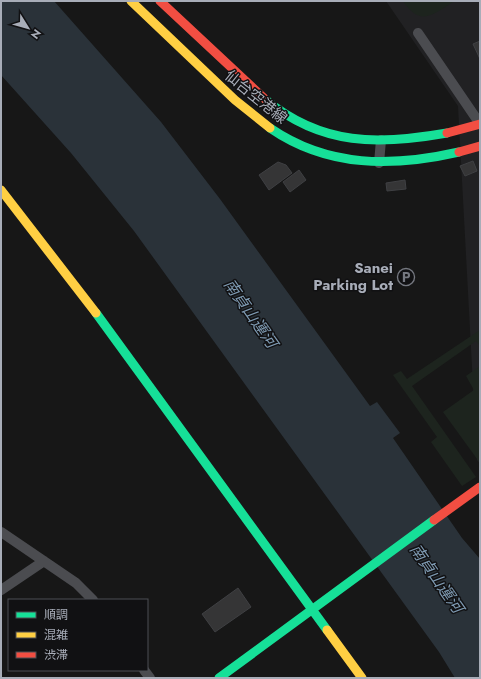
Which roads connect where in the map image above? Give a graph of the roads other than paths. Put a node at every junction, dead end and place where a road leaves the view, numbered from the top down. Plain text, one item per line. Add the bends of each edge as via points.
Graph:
1 (132, 1) edge
2 (160, 1) edge
3 (418, 33) dead end
4 (300, 123) junction
5 (480, 124) edge
6 (381, 140) junction
7 (291, 141) junction
8 (480, 146) edge
9 (379, 164) junction
10 (1, 190) edge
11 (480, 487) edge
12 (1, 532) edge
13 (44, 560) junction
14 (1, 590) edge
15 (93, 599) edge
16 (312, 608) junction
17 (224, 677) edge
18 (362, 678) edge

1 - 7 street, 仙台空港線 via 233,99 271,130
2 - 4 street, 仙台空港線 via 249,87
3 - 5 street
4 - 6 street, 仙台空港線 via 330,135
4 - 7 street
5 - 6 street, 仙台空港線 via 447,133 404,140
6 - 9 street
7 - 9 street, 仙台空港線 via 327,156
8 - 9 street, 仙台空港線 via 417,161
10 - 16 street via 108,328
11 - 16 street
12 - 13 street
13 - 14 street
13 - 15 street
16 - 17 street
16 - 18 street

